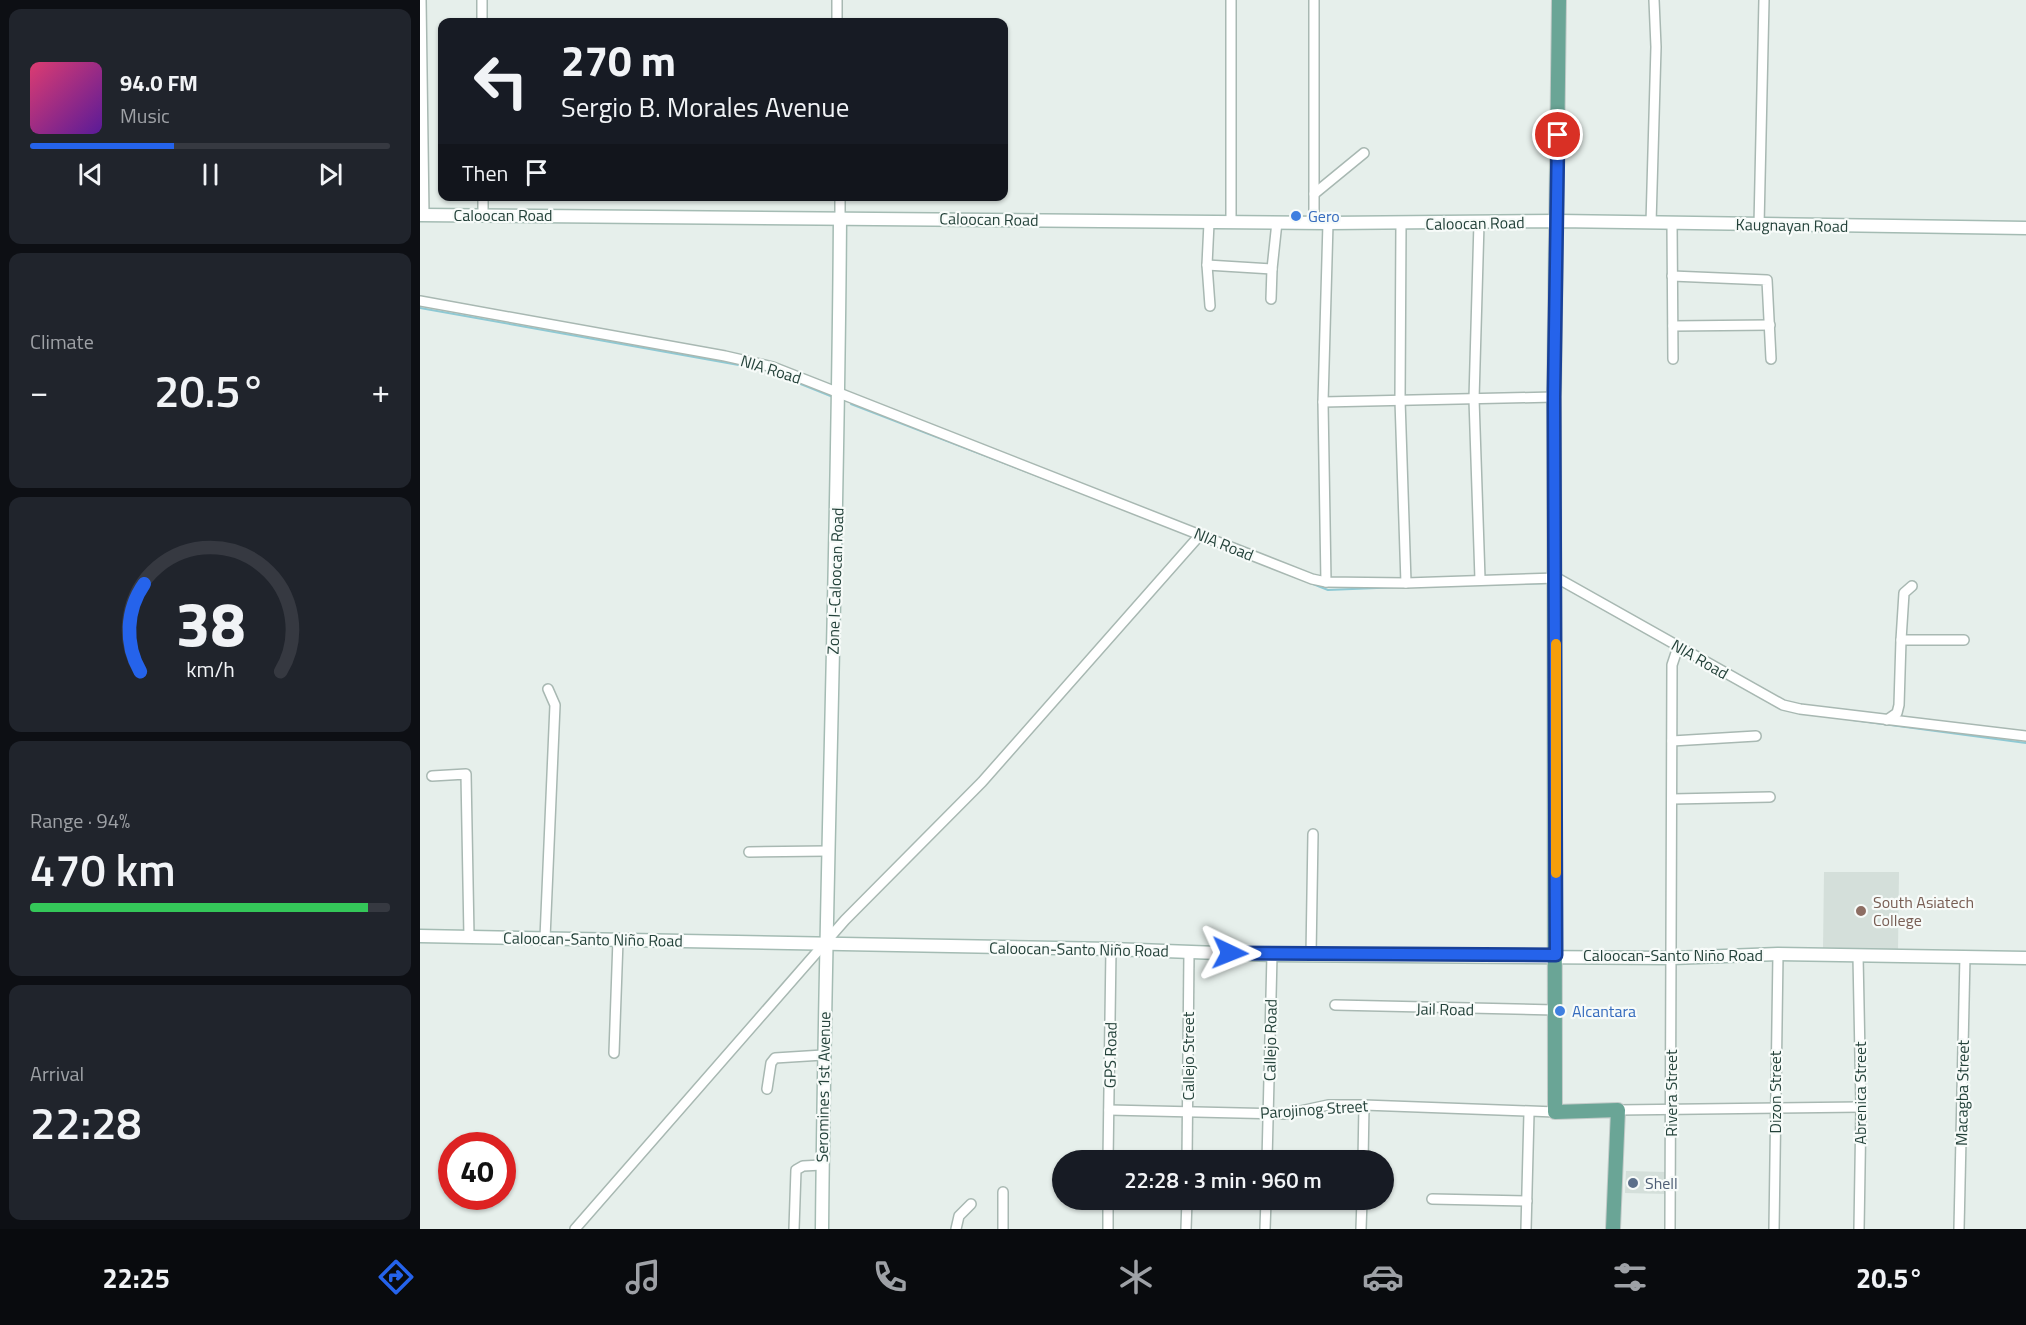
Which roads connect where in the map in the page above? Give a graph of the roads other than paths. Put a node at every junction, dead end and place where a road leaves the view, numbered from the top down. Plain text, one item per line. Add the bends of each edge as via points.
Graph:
1 (421, 0) edge
2 (482, 0) edge
3 (837, 0) edge
4 (1231, 0) edge
5 (1314, 0) edge
6 (1559, 0) edge
7 (1654, 0) edge
8 (1764, 0) edge
9 (482, 18) edge
10 (837, 18) edge
11 (1364, 153) dead end
12 (1314, 194) junction
13 (483, 201) edge
14 (840, 201) edge
15 (422, 215) edge
16 (483, 215) junction
17 (840, 217) junction
18 (1314, 221) junction
19 (1558, 221) junction
20 (1231, 222) junction
21 (1277, 222) junction
22 (1209, 223) junction
23 (1328, 223) junction
24 (1401, 223) junction
25 (1479, 223) junction
26 (1650, 223) junction
27 (1672, 223) junction
28 (1759, 225) junction
29 (2026, 228) edge
30 (1207, 265) junction
31 (1272, 269) junction
32 (1672, 276) junction
33 (1271, 299) dead end
34 (420, 301) edge
35 (1210, 306) dead end
36 (1770, 325) junction
37 (1673, 326) junction
38 (1673, 359) dead end
39 (1771, 359) dead end
40 (840, 392) junction
41 (1554, 397) junction
42 (1474, 399) junction
43 (1400, 400) junction
44 (1323, 402) junction
45 (1200, 535) junction
46 (1557, 578) junction
47 (1480, 579) junction
48 (1326, 582) junction
49 (1406, 583) junction
50 (1912, 586) dead end
51 (1901, 640) junction
52 (1964, 640) dead end
53 (1676, 651) junction
54 (549, 689) dead end
55 (1887, 720) junction
56 (1756, 736) dead end
57 (2026, 736) edge
58 (1672, 741) junction
59 (432, 776) dead end
60 (1770, 797) dead end
61 (1672, 799) junction
62 (1313, 834) dead end
63 (827, 851) junction
64 (749, 852) dead end
65 (420, 936) edge
66 (469, 937) junction
67 (545, 938) junction
68 (618, 940) junction
69 (824, 945) junction
70 (1111, 949) junction
71 (1189, 952) junction
72 (1778, 954) junction
73 (1272, 955) junction
74 (1311, 955) junction
75 (1556, 955) junction
76 (1858, 956) junction
77 (1965, 956) junction
78 (1672, 958) junction
79 (2026, 958) edge
80 (1335, 1005) dead end
81 (1555, 1010) junction
82 (614, 1053) dead end
83 (823, 1055) junction
84 (767, 1089) dead end
85 (1364, 1105) junction
86 (1861, 1107) junction
87 (1775, 1108) junction
88 (1671, 1109) junction
89 (1109, 1110) junction
90 (1618, 1110) junction
91 (1187, 1111) junction
92 (1555, 1112) junction
93 (1268, 1113) junction
94 (1529, 1113) junction
95 (1108, 1150) edge
96 (1187, 1150) edge
97 (1267, 1150) edge
98 (1363, 1150) edge
99 (822, 1165) junction
100 (1004, 1192) dead end
101 (1432, 1199) dead end
102 (1527, 1201) junction
103 (971, 1204) dead end
104 (1108, 1210) edge
105 (1187, 1210) edge
106 (1266, 1210) edge
107 (1362, 1210) edge
108 (575, 1229) edge
109 (794, 1229) edge
110 (822, 1229) edge
111 (956, 1229) edge
112 (1003, 1229) edge
113 (1108, 1229) edge
114 (1186, 1229) edge
115 (1265, 1229) edge
116 (1361, 1229) edge
117 (1526, 1229) edge
118 (1612, 1229) edge
119 (1670, 1229) edge
120 (1774, 1229) edge
121 (1859, 1229) edge
122 (1959, 1229) edge

1 - 15 street
2 - 9 street
3 - 10 street
4 - 20 street
5 - 12 street
6 - 19 main road
7 - 26 street
8 - 28 street
11 - 12 street
12 - 18 street
13 - 16 street
14 - 17 street
15 - 16 street, Caloocan Road
16 - 17 street, Caloocan Road
17 - 22 street, Caloocan Road
17 - 40 street, Zone I-Caloocan Road
18 - 21 street, Caloocan Road
18 - 23 street, Caloocan Road
19 - 25 street, Caloocan Road
19 - 26 street, Kaugnayan Road
19 - 41 main road
20 - 21 street, Caloocan Road
20 - 22 street, Caloocan Road
21 - 31 street
22 - 30 street
23 - 24 street, Caloocan Road
23 - 44 street
24 - 25 street, Caloocan Road
24 - 43 street
25 - 42 street
26 - 27 street, Kaugnayan Road
27 - 28 street, Kaugnayan Road
27 - 32 street
28 - 29 street, Kaugnayan Road
30 - 31 street
30 - 35 street
31 - 33 street
32 - 36 street via 1767,280
32 - 37 street
34 - 40 street, NIA Road via 752,361
36 - 37 street
36 - 39 street
37 - 38 street
40 - 45 street, NIA Road
40 - 63 street, Zone I-Caloocan Road
41 - 42 street
41 - 46 main road
42 - 43 street
42 - 47 street
43 - 44 street
43 - 49 street
44 - 48 street
45 - 48 street, NIA Road
45 - 69 street via 982,782
46 - 47 street, NIA Road
46 - 53 street, NIA Road
46 - 75 main road
47 - 49 street, NIA Road
48 - 49 street, NIA Road
50 - 51 street via 1904,593
51 - 52 street
51 - 55 street via 1899,705
53 - 55 street, NIA Road via 1783,705
53 - 58 street, Rivera Street via 1672,665
54 - 67 street via 555,705
55 - 57 street, NIA Road
56 - 58 street
58 - 61 street, Rivera Street
59 - 66 street via 466,774
60 - 61 street
61 - 78 street, Rivera Street
62 - 74 street
63 - 64 street
63 - 69 street, Zone I-Caloocan Road
65 - 66 street, Caloocan-Santo Niño Road
66 - 67 street, Caloocan-Santo Niño Road
67 - 68 street, Caloocan-Santo Niño Road
68 - 69 street, Caloocan-Santo Niño Road
68 - 82 street
69 - 70 street, Caloocan-Santo Niño Road
69 - 83 street, Seromines 1st Avenue
69 - 108 street
70 - 71 street, Caloocan-Santo Niño Road
70 - 89 street, GPS Road
71 - 73 street, Caloocan-Santo Niño Road
71 - 91 street, Callejo Street
72 - 76 street, Caloocan-Santo Niño Road
72 - 78 street, Caloocan-Santo Niño Road
72 - 87 street, Dizon Street
73 - 74 street, Caloocan-Santo Niño Road
73 - 93 street, Callejo Road
74 - 75 street, Caloocan-Santo Niño Road
75 - 78 street, Caloocan-Santo Niño Road
75 - 81 main road
76 - 77 street, Caloocan-Santo Niño Road
76 - 86 street, Abrenica Street
77 - 79 street, Caloocan-Santo Niño Road
77 - 122 street, Macagba Street
78 - 88 street, Rivera Street
80 - 81 street, Jail Road
81 - 92 main road
83 - 84 street via 775,1058
83 - 99 street, Seromines 1st Avenue
85 - 93 street, Parojinog Street
85 - 94 street, Parojinog Street
85 - 98 street
86 - 87 street
86 - 121 street, Abrenica Street
87 - 88 street
87 - 120 street, Dizon Street
88 - 90 street
88 - 119 street, Rivera Street
89 - 91 street, Parojinog Street
89 - 95 street, GPS Road
90 - 92 main road
90 - 118 main road
91 - 93 street, Parojinog Street
91 - 96 street, Callejo Street
92 - 94 street, Parojinog Street
93 - 97 street, Callejo Road
94 - 102 street
99 - 109 street via 796,1170
99 - 110 street, Seromines 1st Avenue
100 - 112 street
101 - 102 street
102 - 117 street
103 - 111 street via 959,1216
104 - 113 street
105 - 114 street
106 - 115 street
107 - 116 street

